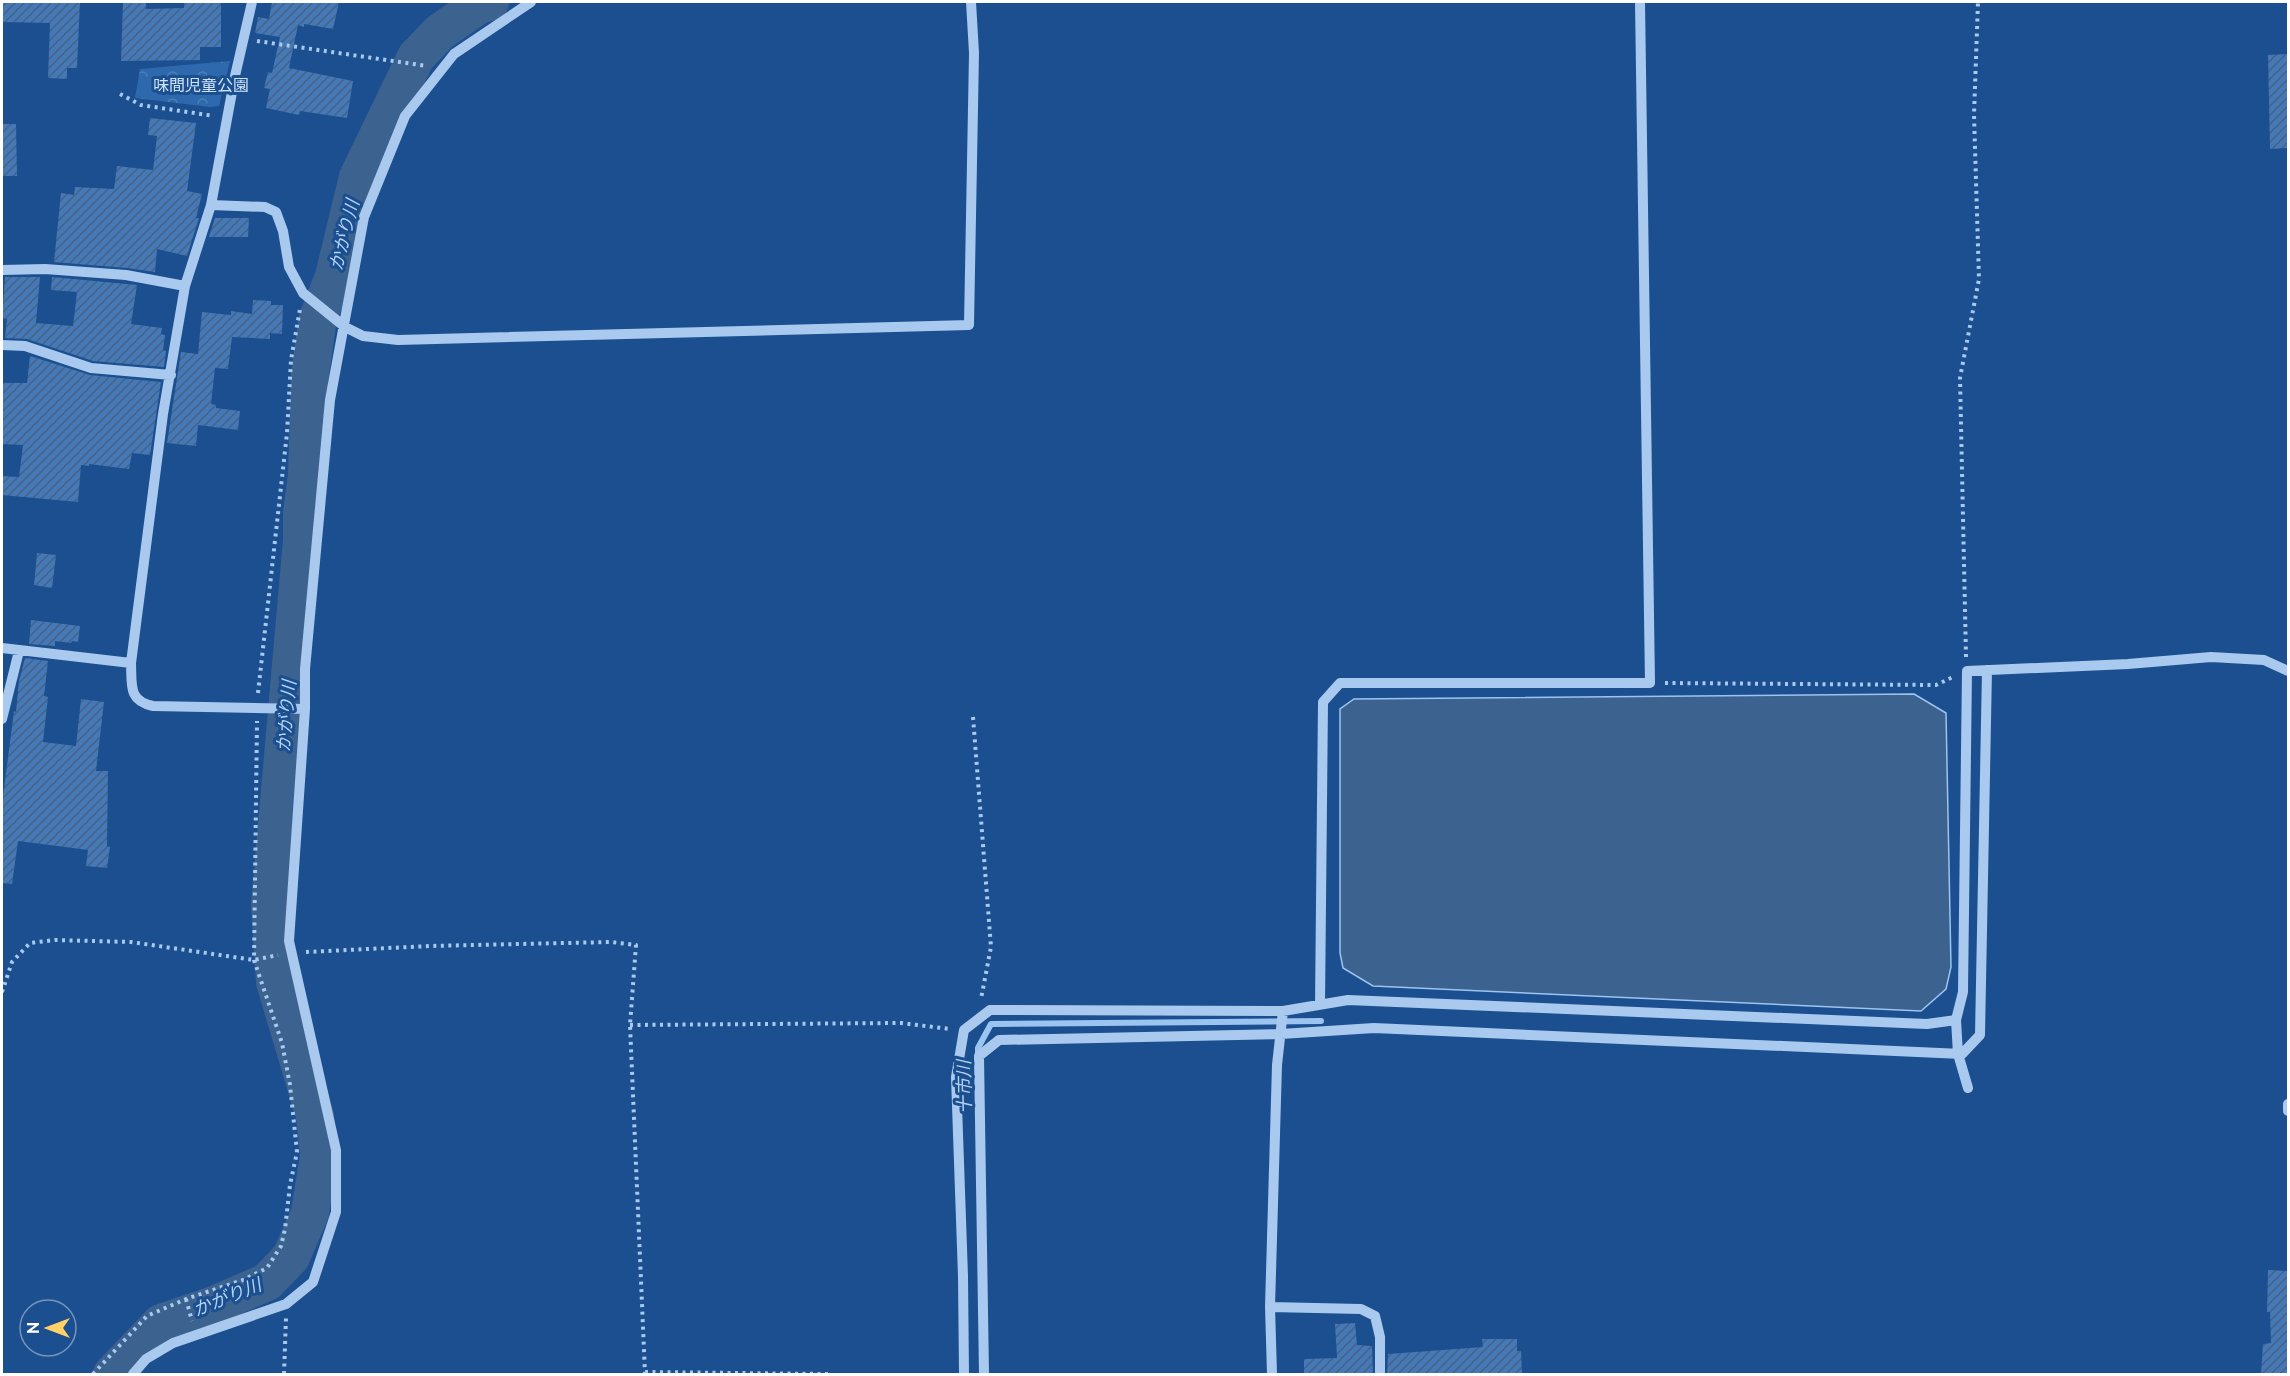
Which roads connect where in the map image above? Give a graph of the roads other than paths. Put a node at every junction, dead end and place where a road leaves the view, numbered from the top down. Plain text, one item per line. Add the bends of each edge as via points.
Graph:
1 (252, 2) edge
2 (531, 2) edge
3 (971, 2) edge
4 (1640, 2) edge
5 (211, 205) junction
6 (2, 270) edge
7 (186, 286) junction
8 (345, 327) junction
9 (2, 345) edge
10 (171, 375) junction
11 (2, 648) edge
12 (19, 651) junction
13 (131, 663) junction
14 (1987, 670) junction
15 (2289, 671) edge
16 (304, 709) junction
17 (2, 718) edge
18 (1320, 1005) junction
19 (1283, 1011) junction
20 (1956, 1020) junction
21 (1281, 1034) junction
22 (1958, 1054) junction
23 (1968, 1088) dead end
24 (1270, 1307) junction
25 (133, 1374) edge
26 (964, 1374) edge
27 (984, 1374) edge
28 (1272, 1374) edge
29 (1380, 1374) edge

1 - 5 street
2 - 8 street via 454,54 405,116 364,217
3 - 8 street via 974,53 969,326 398,340 363,336
4 - 18 street via 1650,683 1340,683 1323,702
5 - 7 street
5 - 8 street via 265,207 276,212 289,267 303,292
6 - 7 street via 126,275
7 - 10 street
8 - 16 street via 330,400
9 - 10 street via 25,346 91,368
10 - 13 street
11 - 12 street
12 - 13 street
12 - 17 street
13 - 16 street via 133,693 141,704
14 - 15 street via 2211,657 2264,660
14 - 20 street via 1967,671 1963,992
14 - 22 street via 1980,1035
16 - 25 street via 289,940 336,1150 336,1212 313,1282 286,1304 173,1343 146,1359
18 - 19 street
18 - 20 street via 1348,1000 1927,1024
19 - 21 street
19 - 26 street via 990,1010 964,1030 956,1077
20 - 22 street
21 - 22 street via 1374,1028
21 - 24 street
21 - 27 street via 999,1040 979,1056
22 - 23 street
24 - 28 street
24 - 29 street via 1361,1309 1375,1316 1380,1337

